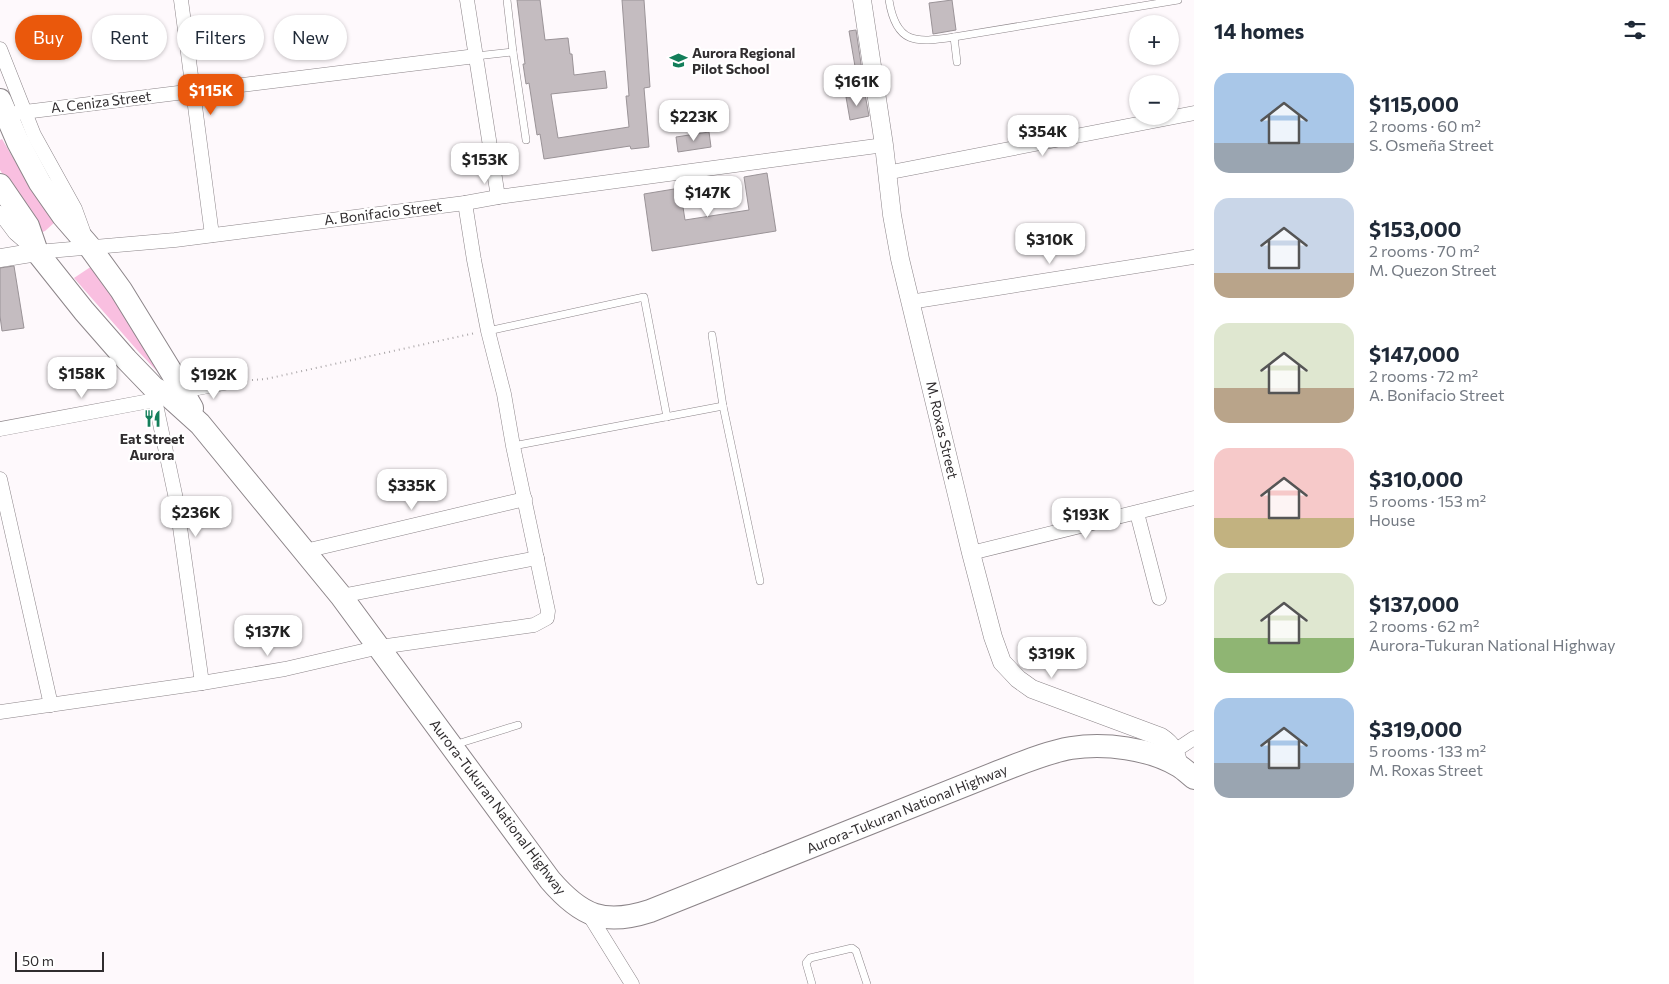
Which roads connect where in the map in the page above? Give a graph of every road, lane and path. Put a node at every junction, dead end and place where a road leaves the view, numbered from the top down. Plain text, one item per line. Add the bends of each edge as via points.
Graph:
1 (181, 0) edge
2 (467, 0) edge
3 (507, 0) edge
4 (862, 0) edge
5 (889, 0) edge
6 (1178, 0) edge
7 (954, 37) junction
8 (0, 49) edge
9 (513, 52) junction
10 (476, 56) junction
11 (957, 62) dead end
12 (193, 91) junction
13 (7, 111) edge
14 (1194, 112) edge
15 (526, 140) dead end
16 (884, 145) junction
17 (886, 173) junction
18 (0, 185) edge
19 (498, 197) junction
20 (465, 203) junction
21 (0, 213) edge
22 (212, 235) junction
23 (89, 246) junction
24 (38, 252) junction
25 (1194, 257) edge
26 (0, 258) edge
27 (910, 302) junction
28 (488, 331) junction
29 (712, 334) dead end
30 (240, 380) joint
31 (169, 396) junction
32 (723, 406) junction
33 (667, 417) junction
34 (0, 429) edge
35 (513, 446) junction
36 (0, 480) edge
37 (1194, 498) edge
38 (524, 499) junction
39 (1137, 513) junction
40 (305, 552) junction
41 (971, 553) junction
42 (537, 558) junction
43 (760, 581) dead end
44 (341, 596) junction
45 (1158, 598) dead end
46 (380, 647) junction
47 (202, 683) junction
48 (51, 706) junction
49 (0, 712) edge
50 (518, 725) dead end
51 (1194, 738) edge
52 (451, 746) junction
53 (1183, 765) edge
54 (588, 913) junction
55 (632, 984) edge
56 (812, 984) edge
57 (867, 984) edge

1 - 12 street
2 - 10 street
3 - 9 lane
4 - 16 street, M. Roxas Street
5 - 7 lane via 898,29 905,35 917,40
6 - 7 lane
7 - 11 lane
8 - 13 street, Aurora-Tukuran National Highway
9 - 10 lane
9 - 15 lane
10 - 12 street, A. Ceniza Street
10 - 19 street
12 - 13 street, A. Ceniza Street
12 - 22 street
13 - 23 highway, Aurora-Tukuran National Highway via 40,183
14 - 17 street
16 - 17 street, M. Roxas Street
16 - 19 street, A. Bonifacio Street
17 - 27 street, M. Roxas Street
18 - 24 highway, Aurora-Tukuran National Highway via 28,226
19 - 20 street, A. Bonifacio Street
20 - 22 street, A. Bonifacio Street
20 - 28 street
21 - 24 street, Aurora-Tukuran National Highway via 15,233
22 - 23 street, A. Bonifacio Street
23 - 24 street, A. Bonifacio Street
23 - 31 highway, Aurora-Tukuran National Highway via 121,290 168,366
24 - 26 street, A. Bonifacio Street
24 - 31 highway, Aurora-Tukuran National Highway via 126,359 154,388
25 - 27 street
27 - 41 street, M. Roxas Street
28 - 30 path via 266,379
28 - 33 lane via 644,297
28 - 35 street
29 - 32 lane
30 - 31 street
31 - 34 street
31 - 40 highway, Aurora-Tukuran National Highway via 200,424
31 - 47 street via 176,499
32 - 33 lane
32 - 43 lane
33 - 35 lane
35 - 38 street
36 - 48 street
37 - 39 street
38 - 40 street
38 - 42 street
39 - 41 street
39 - 45 street
40 - 44 highway, Aurora-Tukuran National Highway
41 - 53 street, M. Roxas Street via 1002,662 1018,678 1032,690 1161,737 1171,744
42 - 44 street
42 - 46 street via 548,611 542,622
44 - 46 highway, Aurora-Tukuran National Highway
46 - 47 street via 285,669
46 - 52 highway, Aurora-Tukuran National Highway
47 - 48 street
48 - 49 street
50 - 52 lane
51 - 53 street
52 - 54 highway, Aurora-Tukuran National Highway via 550,880 564,896
53 - 54 highway, Aurora-Tukuran National Highway via 1137,750 1099,746 1070,749 998,772 650,911 618,918
54 - 55 street
56 - 57 lane via 806,963 810,958 852,948 856,951

